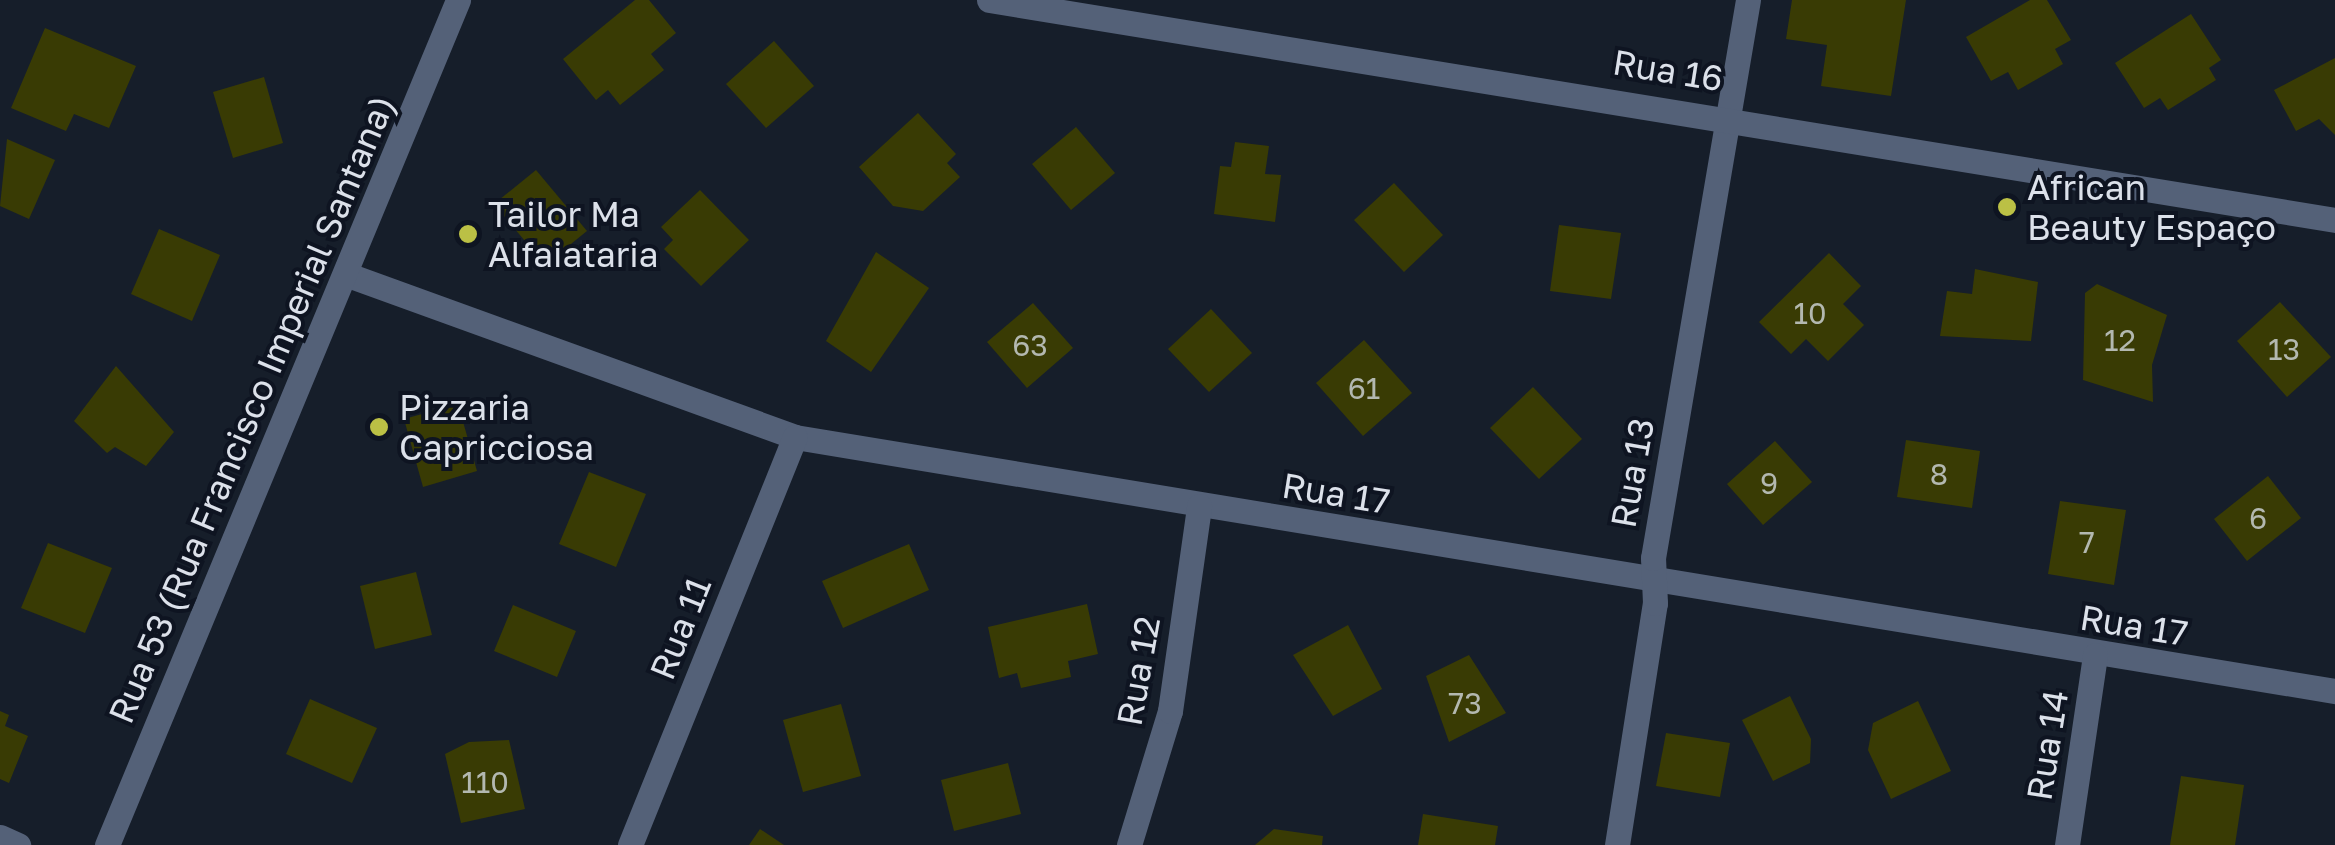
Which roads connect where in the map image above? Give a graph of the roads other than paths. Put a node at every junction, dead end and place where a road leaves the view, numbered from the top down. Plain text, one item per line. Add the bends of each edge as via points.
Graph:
1 (458, 0) edge
2 (990, 0) edge
3 (1748, 0) edge
4 (1728, 114) junction
5 (2335, 220) edge
6 (348, 275) junction
7 (795, 437) junction
8 (1199, 506) junction
9 (1654, 581) junction
10 (2095, 655) junction
11 (2335, 692) edge
12 (0, 838) edge
13 (18, 845) edge
14 (107, 845) edge
15 (630, 845) edge
16 (1129, 845) edge
17 (1617, 845) edge
18 (2066, 845) edge

1 - 6 street, Rua 53 (Rua Francisco Imperial Santana)
2 - 4 street, Rua 16
3 - 4 street, Rua 13
4 - 5 street, Rua 16
4 - 9 street, Rua 13
6 - 7 street, Rua 17
6 - 14 street, Rua 53 (Rua Francisco Imperial Santana)
7 - 8 street, Rua 17
7 - 15 street, Rua 11
8 - 9 street, Rua 17
8 - 16 street, Rua 12 via 1170,711
9 - 10 street, Rua 17
9 - 17 street, Rua 13
10 - 11 street, Rua 17
10 - 18 street, Rua 14
12 - 13 street

